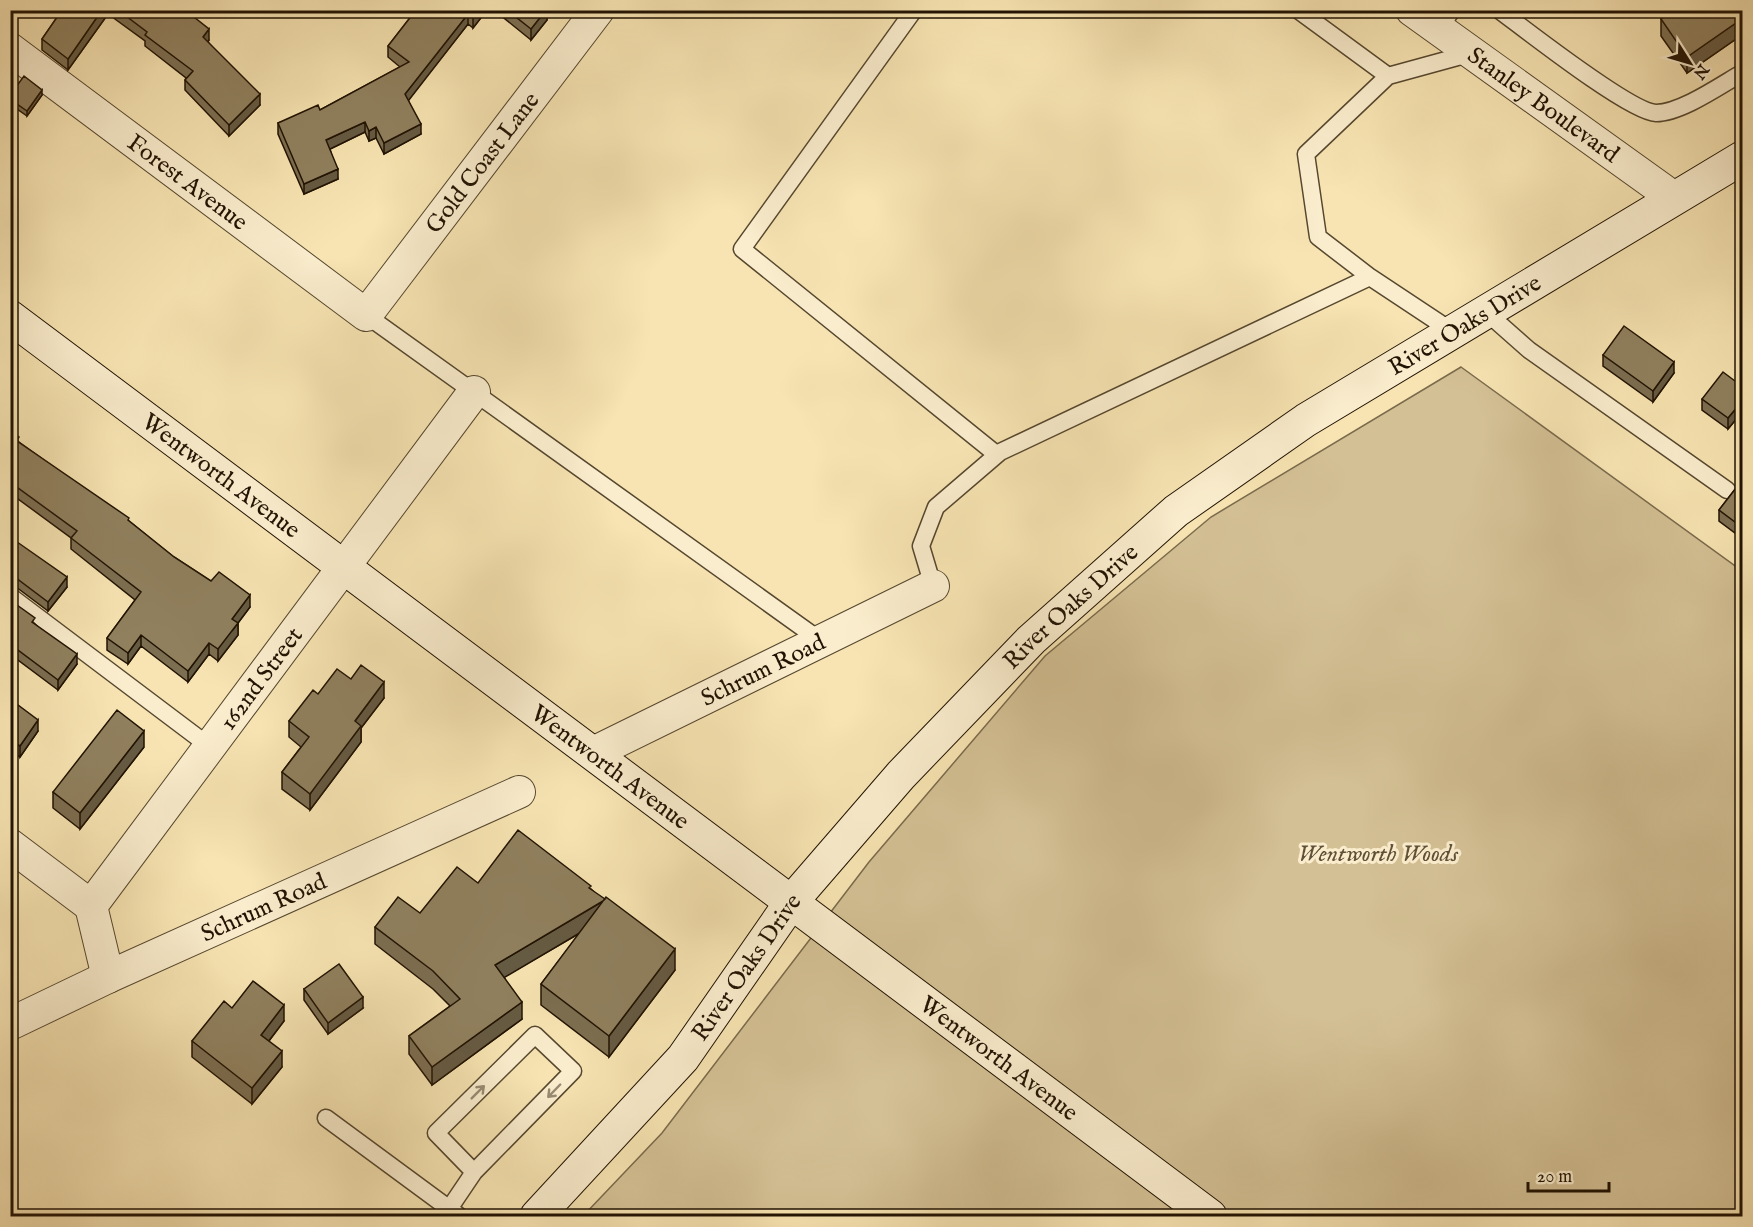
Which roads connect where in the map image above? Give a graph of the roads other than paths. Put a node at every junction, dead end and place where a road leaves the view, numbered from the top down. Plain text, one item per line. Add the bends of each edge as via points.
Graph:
1 (598, 10) edge
2 (914, 10) edge
3 (1298, 10) edge
4 (1412, 10) edge
5 (1500, 10) edge
6 (1445, 20) edge
7 (10, 49) edge
8 (1472, 53) junction
9 (1743, 73) edge
10 (1388, 76) junction
11 (1743, 158) edge
12 (1674, 198) junction
13 (1370, 277) junction
14 (1486, 312) junction
15 (366, 315) junction
16 (10, 317) edge
17 (1453, 332) junction
18 (474, 392) junction
19 (999, 453) junction
20 (1727, 490) dead end
21 (344, 566) junction
22 (933, 586) joint
23 (10, 596) edge
24 (821, 641) junction
25 (209, 746) junction
26 (593, 753) junction
27 (519, 792) dead end
28 (10, 845) edge
29 (792, 901) junction
30 (90, 906) junction
31 (108, 977) junction
32 (10, 1024) edge
33 (326, 1118) dead end
34 (474, 1172) junction
35 (454, 1213) edge
36 (537, 1216) edge
37 (1210, 1216) edge

1 - 15 street, Gold Coast Lane
2 - 19 lane via 742,249
3 - 10 lane
4 - 6 street, Stanley Boulevard
5 - 9 lane via 1626,101 1655,113 1692,102
6 - 8 street, Stanley Boulevard
7 - 15 street, Forest Avenue
8 - 10 lane
8 - 12 street, Stanley Boulevard
10 - 13 lane via 1306,154 1318,237
11 - 12 main road, River Oaks Drive
12 - 14 main road, River Oaks Drive
13 - 17 lane
13 - 19 lane
14 - 17 main road, River Oaks Drive
14 - 20 lane via 1548,364
15 - 18 lane
16 - 21 main road, Wentworth Avenue
17 - 29 main road, River Oaks Drive via 1306,420 1176,511 1030,640 901,775
18 - 21 street, 162nd Street
18 - 24 lane
19 - 22 lane via 936,507 921,546
21 - 25 street, 162nd Street
21 - 26 main road, Wentworth Avenue
22 - 24 street, Schrum Road
23 - 25 lane
24 - 26 street, Schrum Road
25 - 30 street, 162nd Street
26 - 29 main road, Wentworth Avenue
27 - 31 street, Schrum Road
28 - 30 street
29 - 36 main road, River Oaks Drive via 683,1058
29 - 37 main road, Wentworth Avenue
30 - 31 street
31 - 32 street, Schrum Road
33 - 35 lane
34 -> 34 lane via 436,1133 535,1035 573,1071
34 - 35 lane

